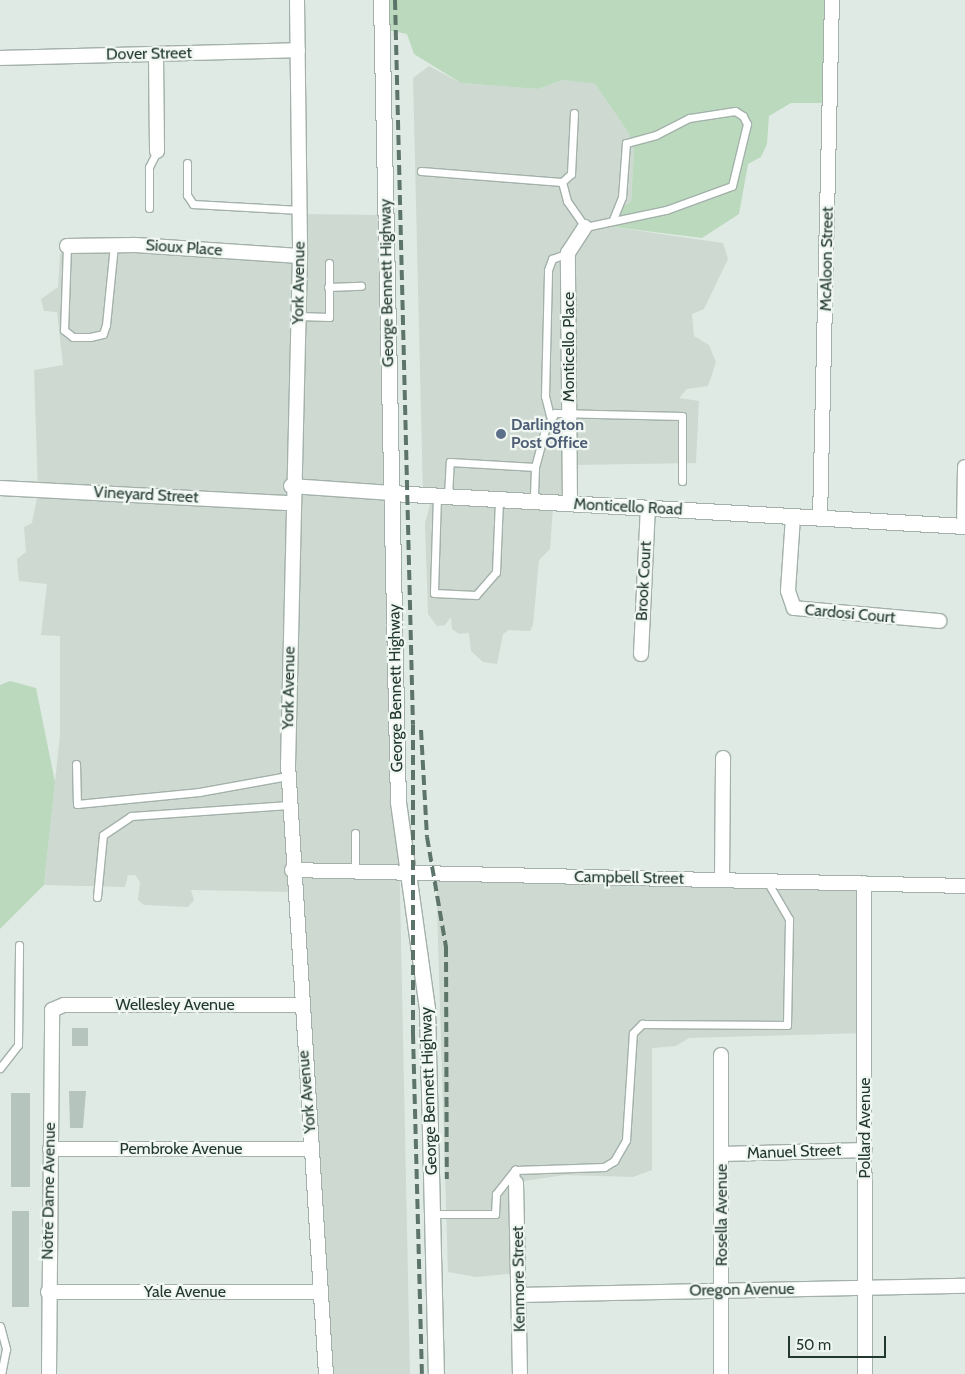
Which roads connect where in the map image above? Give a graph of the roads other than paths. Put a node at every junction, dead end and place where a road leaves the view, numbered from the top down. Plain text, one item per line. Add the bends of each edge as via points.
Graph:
1 (297, 0) edge
2 (381, 0) edge
3 (832, 0) edge
4 (298, 50) junction
5 (156, 54) junction
6 (0, 58) edge
7 (574, 113) dead end
8 (157, 151) joint
9 (187, 163) dead end
10 (421, 171) dead end
11 (562, 182) junction
12 (149, 208) dead end
13 (300, 210) junction
14 (614, 219) junction
15 (585, 227) junction
16 (114, 245) junction
17 (67, 246) joint
18 (568, 253) junction
19 (300, 256) junction
20 (329, 263) dead end
21 (328, 286) junction
22 (361, 286) dead end
23 (299, 316) junction
24 (569, 414) junction
25 (550, 416) junction
26 (535, 467) junction
27 (965, 467) edge
28 (682, 481) dead end
29 (291, 486) junction
30 (0, 488) edge
31 (392, 493) junction
32 (443, 496) junction
33 (499, 499) junction
34 (534, 501) junction
35 (291, 503) junction
36 (570, 504) junction
37 (648, 508) junction
38 (793, 517) junction
39 (820, 519) junction
40 (964, 526) edge
41 (939, 621) dead end
42 (640, 654) dead end
43 (724, 758) dead end
44 (76, 764) dead end
45 (288, 776) junction
46 (289, 805) junction
47 (356, 833) dead end
48 (292, 870) junction
49 (355, 870) junction
50 (406, 871) junction
51 (722, 879) junction
52 (766, 880) junction
53 (864, 883) junction
54 (965, 886) edge
55 (97, 897) dead end
56 (19, 945) dead end
57 (300, 1005) junction
58 (52, 1010) joint
59 (721, 1055) dead end
60 (0, 1068) edge
61 (50, 1149) junction
62 (311, 1149) junction
63 (865, 1150) junction
64 (722, 1154) junction
65 (516, 1177) junction
66 (433, 1214) junction
67 (965, 1286) edge
68 (865, 1288) junction
69 (722, 1290) junction
70 (48, 1292) junction
71 (321, 1292) junction
72 (520, 1294) junction
73 (0, 1326) edge
74 (1, 1374) edge
75 (49, 1374) edge
76 (326, 1374) edge
77 (436, 1374) edge
78 (520, 1374) edge
79 (720, 1374) edge
80 (865, 1374) edge

1 - 4 street, York Avenue
2 - 31 main road, George Bennett Highway
3 - 39 street, McAloon Street
4 - 5 street, Dover Street
4 - 13 street, York Avenue
5 - 6 street, Dover Street
5 - 8 street
7 - 11 lane via 571,174
8 - 12 lane via 149,167
9 - 13 lane via 187,196 193,204
10 - 11 lane
11 - 15 lane via 567,201
13 - 19 street, York Avenue
14 - 14 lane via 666,210 732,186 747,124 743,116 735,111 689,118 656,135 626,143 622,197
14 - 15 lane
15 - 18 street
16 - 17 street, Sioux Place
16 - 17 lane via 103,334 73,337 64,330 63,317
16 - 19 street, Sioux Place
18 - 24 street, Monticello Place
18 - 25 lane via 552,259 548,270 546,396
19 - 23 street, York Avenue
20 - 21 lane
21 - 22 lane
21 - 23 lane via 329,317
23 - 29 street, York Avenue
24 - 25 lane
24 - 28 lane via 682,416
24 - 36 street, Monticello Place
25 - 26 lane
26 - 32 lane via 450,462
26 - 34 lane
27 - 40 street
29 - 31 street, Monticello Road
29 - 35 street, York Avenue
30 - 35 street, Vineyard Street
31 - 32 main road, Monticello Road
31 - 50 main road, George Bennett Highway via 398,802
32 - 33 main road, Monticello Road
32 - 33 lane via 434,593 476,595 496,572
33 - 34 main road, Monticello Road
34 - 36 main road, Monticello Road
35 - 45 street, York Avenue
36 - 37 main road, Monticello Road
37 - 38 main road, Monticello Road
37 - 42 street, Brook Court
38 - 39 main road, Monticello Road
38 - 41 street, Cardosi Court via 788,591 794,608
39 - 40 main road, Monticello Road
43 - 51 street
44 - 45 lane via 77,804 199,792
45 - 46 street, York Avenue
46 - 48 street, York Avenue
46 - 55 lane via 131,816 103,835
47 - 49 lane
48 - 49 street, Campbell Street
48 - 57 street, York Avenue
49 - 50 street, Campbell Street
50 - 51 street, Campbell Street
50 - 66 main road, George Bennett Highway via 427,1009
51 - 52 street, Campbell Street
52 - 53 street, Campbell Street
52 - 65 lane via 789,919 787,1025 642,1024 633,1033 626,1140 614,1161 604,1167
53 - 54 street, Campbell Street
53 - 63 street, Pollard Avenue
56 - 60 lane via 18,1045
57 - 58 street, Wellesley Avenue via 64,1005
57 - 62 street, York Avenue
58 - 61 street, Notre Dame Avenue
59 - 64 street, Rosella Avenue
61 - 62 street, Pembroke Avenue
61 - 70 street, Notre Dame Avenue
62 - 71 street, York Avenue
63 - 64 street, Manuel Street
63 - 68 street, Pollard Avenue
64 - 69 street, Rosella Avenue
65 - 66 lane via 496,1194 495,1214
65 - 72 street, Kenmore Street
66 - 77 main road, George Bennett Highway
67 - 68 street, Oregon Avenue
68 - 69 street, Oregon Avenue
68 - 80 street, Pollard Avenue
69 - 72 street, Oregon Avenue
69 - 79 street, Rosella Avenue
70 - 71 street, Yale Avenue
70 - 75 street, Notre Dame Avenue
71 - 76 street, York Avenue
72 - 78 street, Kenmore Street
73 - 74 lane via 6,1349

